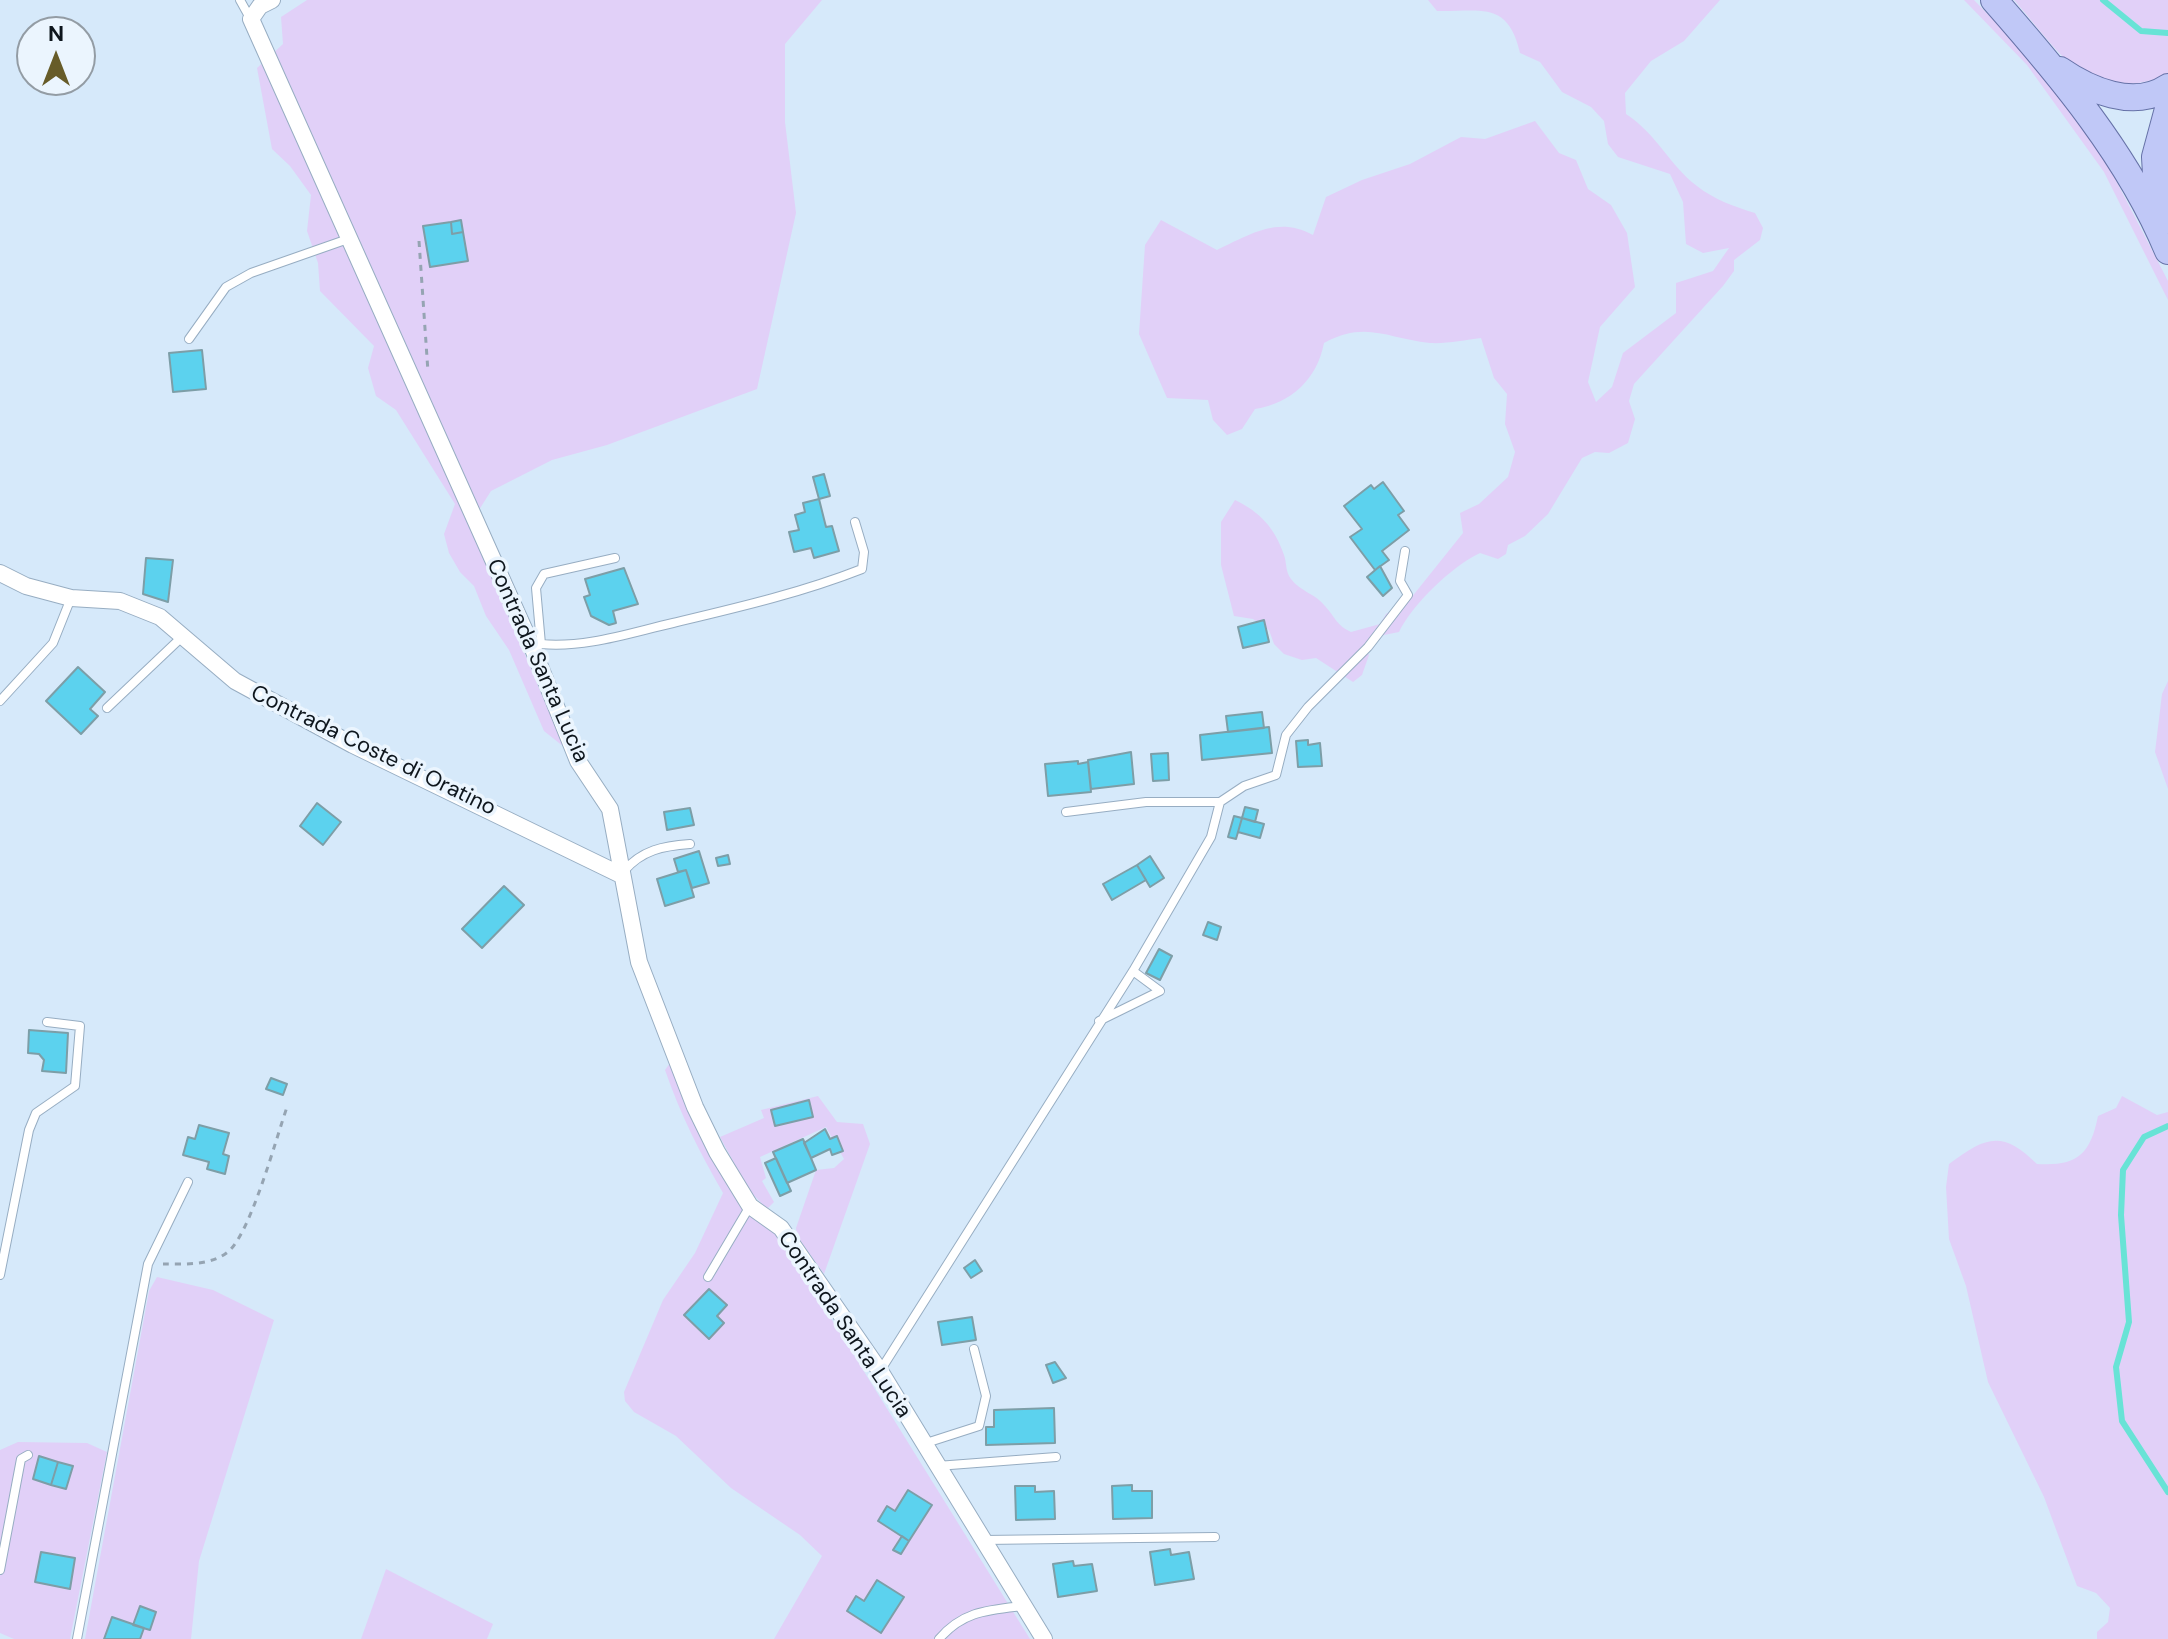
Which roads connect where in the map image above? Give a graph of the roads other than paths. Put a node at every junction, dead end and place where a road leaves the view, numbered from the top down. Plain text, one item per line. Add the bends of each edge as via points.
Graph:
1 (240, 0) edge
2 (272, 0) edge
3 (1994, 0) edge
4 (251, 19) junction
5 (2048, 62) junction
6 (2168, 87) edge
7 (2168, 109) edge
8 (348, 239) junction
9 (2164, 241) edge
10 (189, 339) dead end
11 (855, 522) dead end
12 (1405, 551) dead end
13 (615, 558) dead end
14 (0, 573) edge
15 (71, 598) junction
16 (184, 635) junction
17 (537, 646) junction
18 (0, 701) edge
19 (107, 708) dead end
20 (1220, 802) junction
21 (1066, 812) dead end
22 (690, 844) dead end
23 (621, 875) junction
24 (1133, 971) junction
25 (1098, 1021) junction
26 (47, 1022) dead end
27 (188, 1182) dead end
28 (750, 1206) junction
29 (0, 1275) edge
30 (708, 1277) dead end
31 (974, 1349) dead end
32 (880, 1371) junction
33 (922, 1444) junction
34 (28, 1455) dead end
35 (1056, 1457) dead end
36 (936, 1466) junction
37 (1215, 1537) dead end
38 (983, 1540) junction
39 (0, 1570) edge
40 (1023, 1606) junction
41 (77, 1639) edge
42 (939, 1639) edge
43 (1044, 1639) edge

1 - 4 lane
2 - 4 street
3 - 5 main road
4 - 8 street, Contrada Santa Lucia
5 - 6 main road via 2089,89 2113,96 2139,96
5 - 9 main road via 2114,153
7 - 9 main road via 2155,157
8 - 10 lane via 226,287
8 - 17 street, Contrada Santa Lucia
11 - 17 lane via 864,552 862,569 752,604 600,640
12 - 20 lane via 1400,581 1408,595 1368,647 1286,735 1276,775
13 - 17 lane via 544,574 536,588
14 - 15 street, Contrada Coste di Oratino
15 - 16 street, Contrada Coste di Oratino via 120,601 160,617
15 - 18 lane via 53,643
16 - 19 lane
16 - 23 street, Contrada Coste di Oratino via 235,681 353,745
17 - 23 street, Contrada Santa Lucia via 578,761 610,809
20 - 21 lane via 1146,802
20 - 24 lane via 1211,837
22 - 23 lane via 636,857
23 - 28 street, Contrada Santa Lucia via 639,962 695,1107
24 - 25 lane
24 - 25 lane via 1160,991
25 - 32 lane
26 - 29 lane via 80,1026 75,1086 36,1113 29,1130
27 - 41 lane via 148,1264
28 - 30 lane
28 - 32 street, Contrada Santa Lucia via 781,1228
31 - 33 lane via 986,1396 979,1426
32 - 33 street, Contrada Santa Lucia
33 - 36 street, Contrada Santa Lucia
34 - 39 lane via 21,1459
35 - 36 lane
36 - 38 street, Contrada Santa Lucia
37 - 38 lane
38 - 40 street, Contrada Santa Lucia
40 - 42 lane via 973,1611
40 - 43 street, Contrada Santa Lucia

